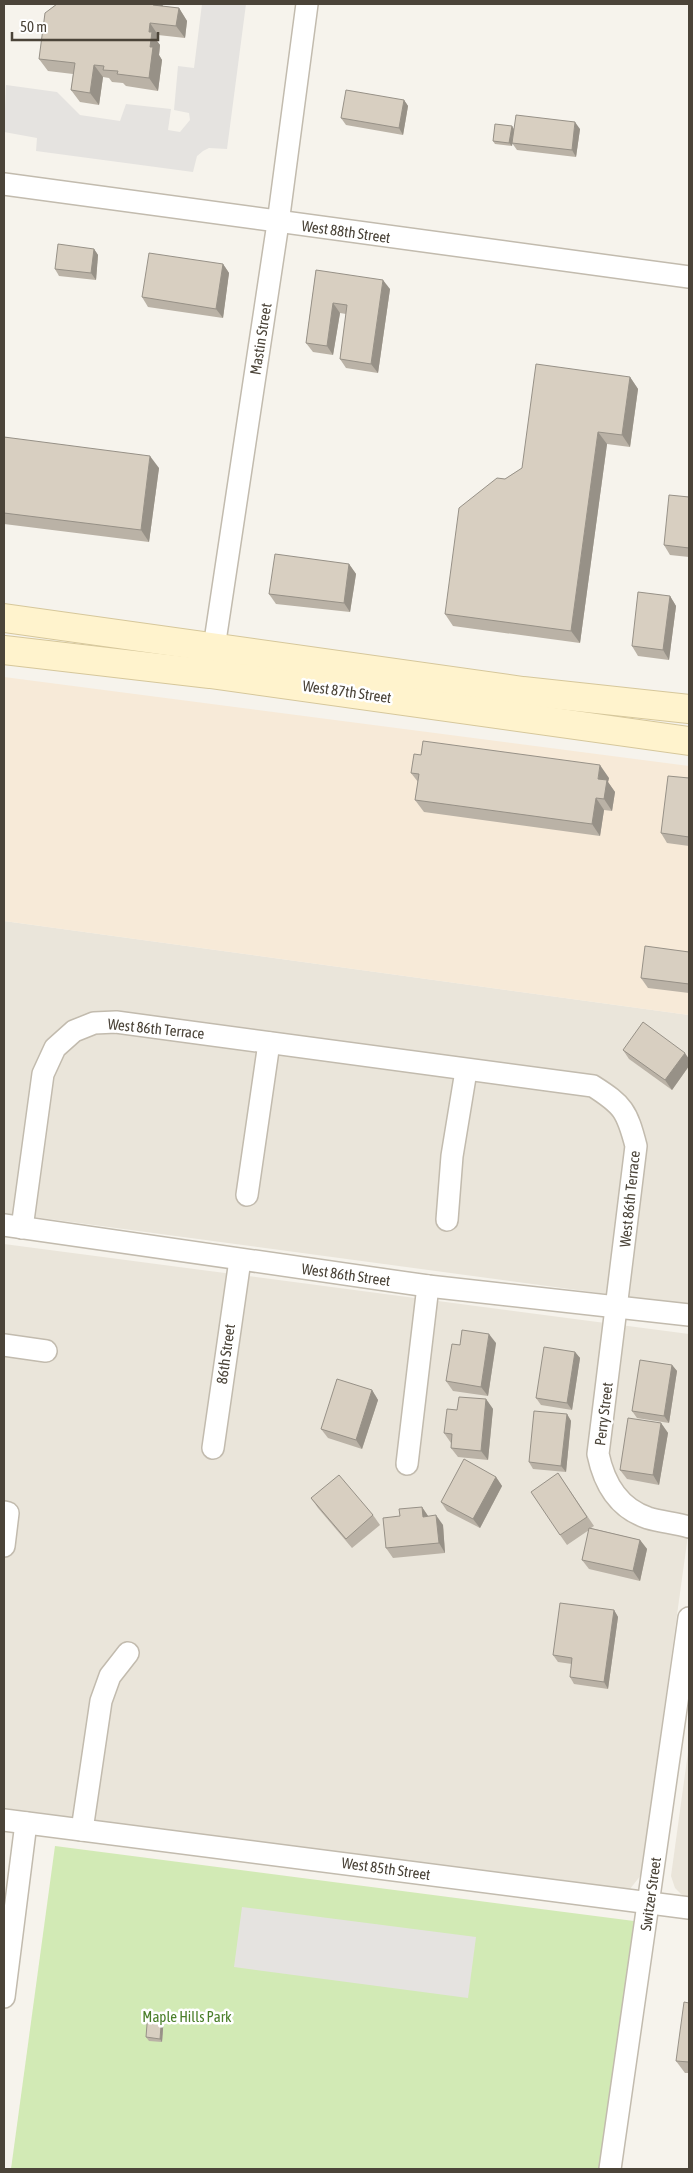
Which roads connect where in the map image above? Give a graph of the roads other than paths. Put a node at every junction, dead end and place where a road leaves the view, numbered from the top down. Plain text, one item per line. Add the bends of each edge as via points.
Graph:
1 (308, 4) edge
2 (4, 184) edge
3 (278, 222) junction
4 (689, 277) edge
5 (4, 618) edge
6 (4, 650) edge
7 (212, 661) junction
8 (689, 709) edge
9 (689, 741) edge
10 (269, 1043) junction
11 (466, 1071) junction
12 (247, 1195) dead end
13 (447, 1220) dead end
14 (13, 1227) edge
15 (240, 1260) junction
16 (428, 1286) junction
17 (617, 1307) junction
18 (689, 1315) edge
19 (4, 1345) edge
20 (46, 1351) dead end
21 (213, 1448) dead end
22 (407, 1464) dead end
23 (4, 1512) edge
24 (689, 1527) edge
25 (4, 1546) edge
26 (689, 1618) edge
27 (128, 1653) dead end
28 (4, 1820) edge
29 (26, 1822) junction
30 (82, 1830) junction
31 (650, 1903) junction
32 (689, 1908) edge
33 (4, 1996) edge
34 (610, 2169) edge

1 - 3 street, Mastin Street
2 - 3 street, West 88th Street
3 - 4 street, West 88th Street
3 - 7 street, Mastin Street
5 - 7 main road, West 87th Street
6 - 7 main road, West 87th Street
7 - 8 main road, West 87th Street
7 - 9 main road, West 87th Street
10 - 11 street, West 86th Terrace via 414,1061
10 - 12 street
10 - 14 street, West 86th Terrace via 116,1022 94,1023 74,1031 55,1048 43,1074
11 - 13 street via 452,1156
11 - 17 street, West 86th Terrace via 593,1086 615,1099 629,1118 636,1146
14 - 15 street, West 86th Street
15 - 16 street, West 86th Street
15 - 21 street, 86th Street
16 - 17 street, West 86th Street
16 - 22 street
17 - 18 street, West 86th Street
17 - 24 street, Perry Street via 598,1454 603,1476 614,1495 630,1509 648,1518
19 - 20 street
23 - 25 street via 8,1513
26 - 31 street, Switzer Street
27 - 30 street via 110,1676 101,1701
28 - 29 street, West 85th Street
29 - 30 street, West 85th Street
29 - 33 street
30 - 31 street, West 85th Street
31 - 32 street, West 85th Street
31 - 34 street, Switzer Street

